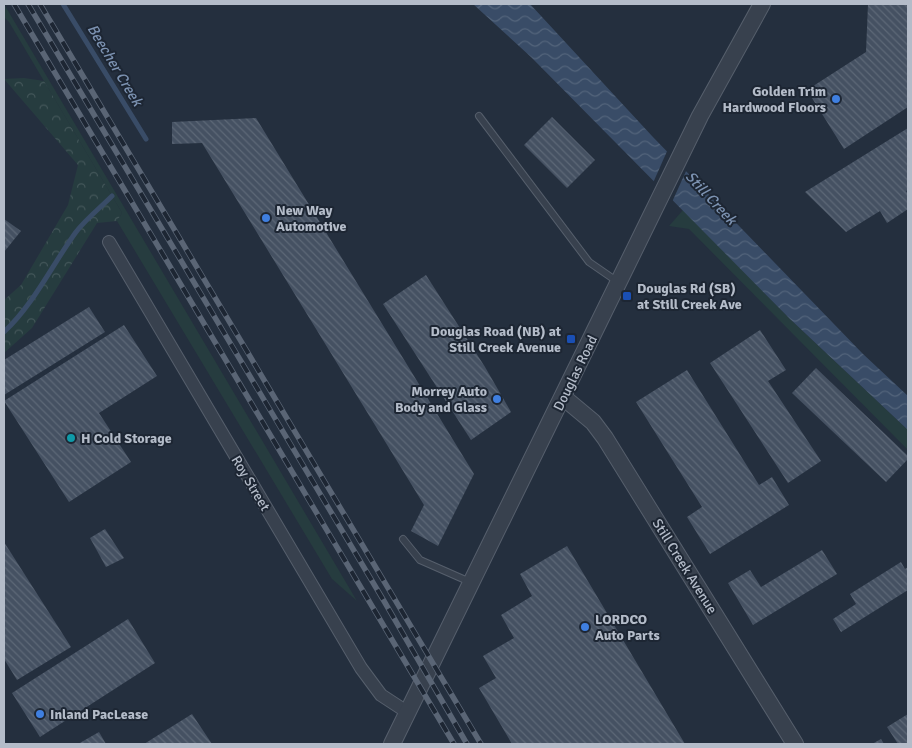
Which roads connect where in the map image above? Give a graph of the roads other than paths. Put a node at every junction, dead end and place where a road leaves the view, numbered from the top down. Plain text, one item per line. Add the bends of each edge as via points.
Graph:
1 (748, 4) edge
2 (762, 4) edge
3 (751, 22) junction
4 (479, 116) dead end
5 (109, 242) dead end
6 (619, 283) junction
7 (563, 397) junction
8 (403, 539) dead end
9 (472, 583) junction
10 (407, 712) junction
11 (392, 744) edge
12 (795, 744) edge

1 - 3 street
2 - 3 street, Douglas Road
3 - 6 street, Douglas Road via 700,116
4 - 6 lane via 589,262
5 - 10 street, Roy Street via 361,668 381,695
6 - 7 street, Douglas Road
7 - 9 street, Douglas Road
7 - 12 street, Still Creek Avenue via 593,422 605,438
8 - 9 lane via 420,560
9 - 10 street, Douglas Road
10 - 11 street, Douglas Road

